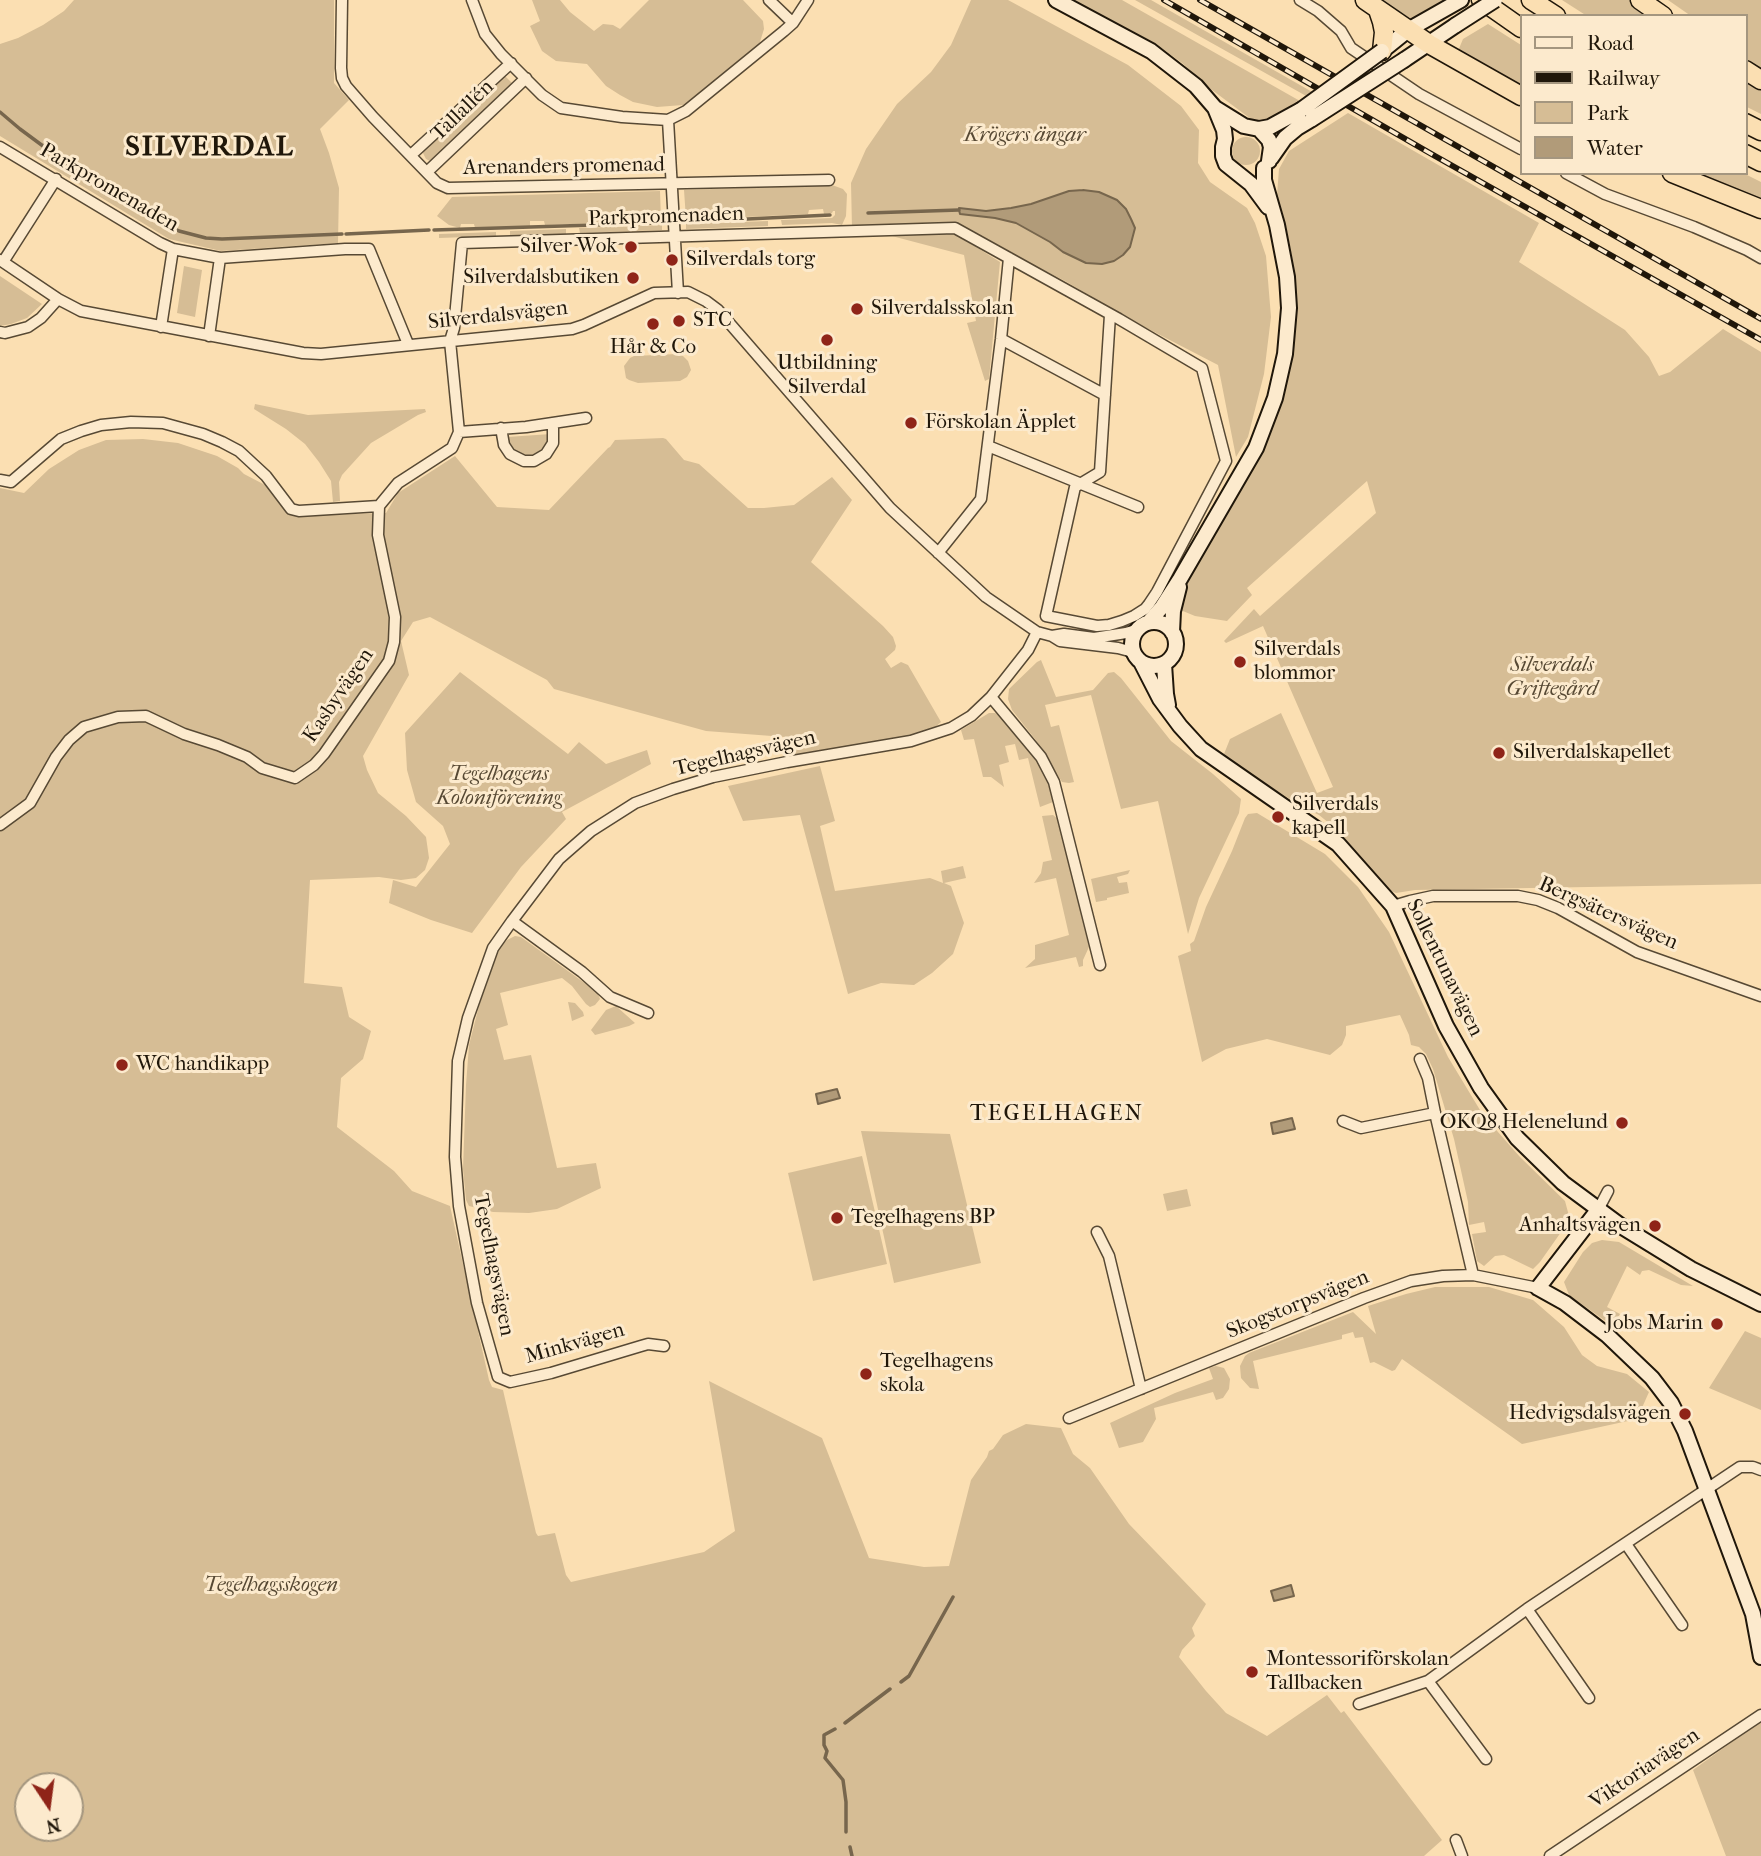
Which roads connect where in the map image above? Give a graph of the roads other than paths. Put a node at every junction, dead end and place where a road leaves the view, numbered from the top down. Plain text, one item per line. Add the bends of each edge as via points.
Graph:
1 (342, 0) edge
2 (472, 0) edge
3 (769, 0) edge
4 (808, 0) edge
5 (1056, 0) edge
6 (1300, 0) edge
7 (1461, 0) edge
8 (1480, 0) edge
9 (1495, 0) edge
10 (1531, 0) edge
11 (1640, 0) edge
12 (1371, 5) edge
13 (1553, 14) edge
14 (1660, 14) edge
15 (793, 23) junction
16 (1520, 27) edge
17 (1408, 30) junction
18 (1429, 44) junction
19 (1382, 51) junction
20 (511, 63) junction
21 (526, 78) junction
22 (1520, 95) edge
23 (1215, 108) junction
24 (1307, 114) junction
25 (668, 120) junction
26 (1252, 128) junction
27 (1225, 139) junction
28 (0, 147) edge
29 (1520, 148) edge
30 (411, 155) junction
31 (1266, 165) junction
32 (427, 172) junction
33 (1240, 174) junction
34 (1570, 175) edge
35 (1677, 175) edge
36 (56, 179) junction
37 (829, 180) dead end
38 (673, 184) junction
39 (1761, 209) edge
40 (1273, 213) junction
41 (675, 236) junction
42 (173, 249) junction
43 (220, 258) junction
44 (1009, 258) junction
45 (1761, 258) edge
46 (1, 261) edge
47 (678, 293) junction
48 (58, 299) junction
49 (1110, 315) junction
50 (161, 327) junction
51 (0, 332) edge
52 (209, 336) junction
53 (1001, 339) junction
54 (450, 341) junction
55 (408, 345) junction
56 (1105, 395) junction
57 (586, 418) dead end
58 (553, 423) junction
59 (501, 428) junction
60 (459, 432) junction
61 (988, 446) junction
62 (0, 480) edge
63 (1080, 482) junction
64 (379, 506) junction
65 (1138, 507) dead end
66 (938, 553) junction
67 (1180, 579) junction
68 (1143, 626) junction
69 (1037, 632) junction
70 (1172, 632) junction
71 (1052, 636) junction
72 (1137, 657) junction
73 (1164, 664) junction
74 (991, 697) junction
75 (1169, 709) junction
76 (0, 825) edge
77 (1393, 906) junction
78 (512, 921) junction
79 (1100, 965) dead end
80 (1761, 996) edge
81 (649, 1013) dead end
82 (1420, 1059) dead end
83 (1435, 1113) junction
84 (1343, 1121) dead end
85 (1608, 1191) dead end
86 (1598, 1210) junction
87 (1097, 1232) dead end
88 (1473, 1275) junction
89 (1538, 1288) junction
90 (1761, 1304) edge
91 (664, 1346) dead end
92 (498, 1377) joint
93 (1141, 1389) junction
94 (1069, 1418) dead end
95 (1761, 1470) edge
96 (1708, 1489) junction
97 (1626, 1544) junction
98 (1527, 1609) junction
99 (1682, 1625) dead end
100 (1761, 1657) edge
101 (1427, 1681) junction
102 (1589, 1698) dead end
103 (1359, 1704) dead end
104 (1761, 1715) edge
105 (1486, 1759) dead end
106 (1456, 1840) dead end
107 (1462, 1856) edge
108 (1550, 1856) edge

1 - 30 street, Arenanders promenad via 342,78
2 - 20 street via 485,34
3 - 15 street
4 - 15 street
5 - 23 street via 1151,51 1196,86
6 - 29 street via 1341,31 1351,48 1419,94
7 - 17 street
8 - 16 highway
9 - 18 street, bridge
10 - 13 highway
11 - 14 highway
12 - 17 highway
12 - 19 highway via 1382,22
15 - 25 street via 686,111
17 - 18 highway
17 - 19 street
18 - 22 highway
18 - 24 street, bridge
19 - 24 street, bridge
20 - 21 street
20 - 30 street, Tallallén
21 - 25 street via 561,108
21 - 32 street, Tallallén
23 - 26 street
23 - 27 street
24 - 26 street
24 - 31 street
25 - 38 street
26 - 27 street via 1230,132
26 - 31 street via 1269,140
27 - 33 street via 1226,164
28 - 36 street, Parkpromenaden
30 - 32 street, Arenanders promenad
31 - 33 street via 1256,173
31 - 40 street via 1264,180
32 - 38 street, Arenanders promenad via 447,188
33 - 40 street
34 - 45 street
35 - 39 highway
36 - 42 street, Parkpromenaden
36 - 46 street
37 - 38 street, Arenanders promenad
38 - 41 street
40 - 67 street via 1283,248 1289,308 1275,398 1256,447
41 - 44 street, Parkpromenaden via 955,228
41 - 47 street
41 - 54 street, Parkpromenaden via 462,243
42 - 43 street, Parkpromenaden
42 - 50 street
43 - 52 street
43 - 55 street, Parkpromenaden via 369,249
44 - 49 street, Parkpromenaden
44 - 53 street
46 - 48 street, Silverdalsvägen
47 - 54 street, Silverdalsvägen via 654,293 572,329
47 - 66 street, Silverdalsvägen via 688,292 718,310 890,508
48 - 50 street, Silverdalsvägen via 81,311
48 - 51 street via 28,327
49 - 56 street
49 - 63 street, Parkpromenaden via 1202,368 1226,461 1145,609 1109,625 1046,616 1075,487
50 - 52 street, Silverdalsvägen
52 - 55 street, Silverdalsvägen via 321,354
53 - 56 street
53 - 61 street
54 - 55 street, Silverdalsvägen
54 - 60 street
56 - 63 street via 1100,472
57 - 58 street
58 - 59 street
58 - 59 street via 553,443 534,461 510,454
59 - 60 street
60 - 64 street via 452,448 398,483
61 - 63 street
61 - 66 street via 981,499
62 - 64 street via 12,482 61,439 81,430 131,422 163,424 203,434 239,451 266,475 291,509
63 - 65 street
64 - 76 street, Kasbyvägen via 378,535 395,617 394,642 389,661 314,765 295,778 146,716 118,717 84,727 69,740 30,803
66 - 69 street, Silverdalsvägen via 986,597
67 - 68 street
67 - 70 street
68 - 70 street via 1161,623
68 - 71 street, Silverdalsvägen via 1094,638
68 - 72 street via 1134,634
69 - 71 street, Silverdalsvägen
69 - 74 street, Tegelhagsvägen
70 - 73 street via 1176,647
71 - 72 street, Silverdalsvägen via 1118,648
72 - 73 street via 1155,666
72 - 75 street, Sollentunavägen
73 - 75 street, Sollentunavägen
74 - 78 street, Tegelhagsvägen via 951,728 911,741 713,777 635,803 591,831 559,859
74 - 79 street via 1041,757 1054,782
75 - 77 street, Sollentunavägen via 1201,749 1338,844
77 - 80 street, Bergsätersvägen via 1433,897 1538,900 1637,952
77 - 86 street, Sollentunavägen via 1446,1026 1481,1088 1517,1138 1563,1184
78 - 81 street via 610,997
78 - 92 street, Tegelhagsvägen via 493,948 458,1061 455,1157 477,1303
82 - 83 street
83 - 84 street via 1361,1128
83 - 88 street
85 - 86 street
86 - 89 street
86 - 90 street, Sollentunavägen via 1691,1269
87 - 93 street via 1109,1256
88 - 89 street, Skogstorpsvägen
88 - 93 street, Skogstorpsvägen via 1411,1281
89 - 96 street via 1596,1327 1653,1378 1685,1430
91 - 92 street, Minkvägen via 648,1344 510,1382
93 - 94 street, Skogstorpsvägen
95 - 96 street via 1740,1467
96 - 97 street
96 - 100 street via 1753,1614
97 - 98 street
97 - 99 street
98 - 101 street
98 - 102 street
101 - 103 street
101 - 105 street
104 - 108 street, Viktoriavägen
106 - 107 street

